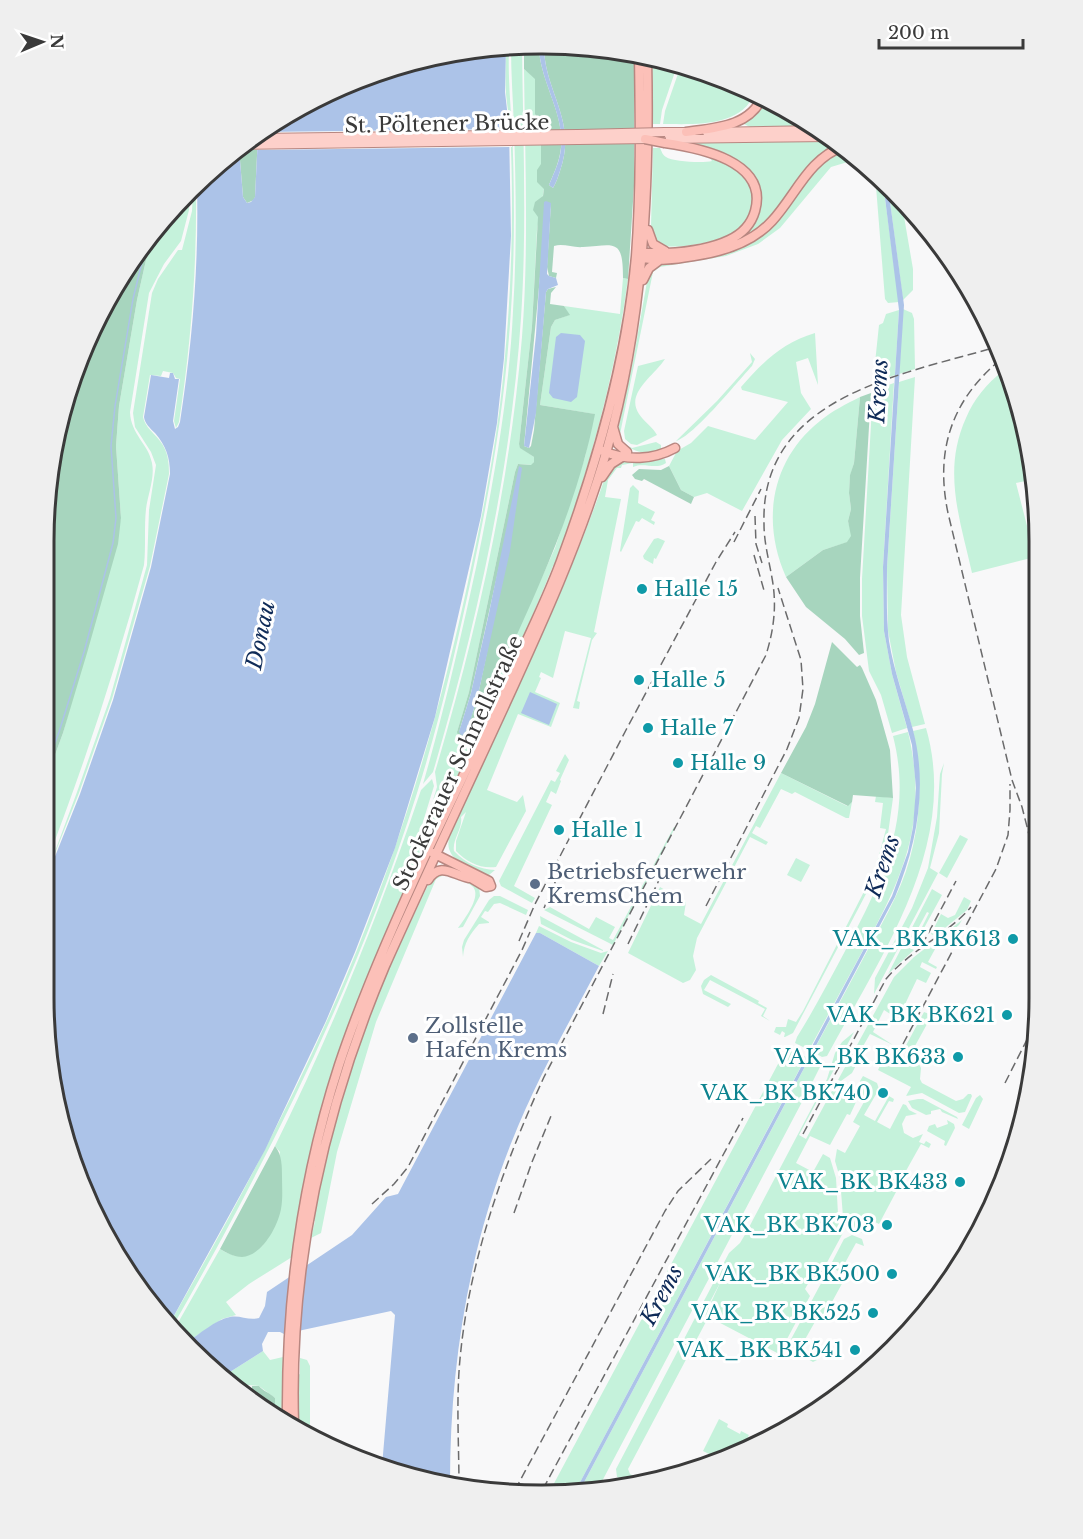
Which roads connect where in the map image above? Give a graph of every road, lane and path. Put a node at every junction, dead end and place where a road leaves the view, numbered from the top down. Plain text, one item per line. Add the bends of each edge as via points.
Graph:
1 (640, 64) edge
2 (647, 66) edge
3 (758, 105) edge
4 (644, 118) junction
5 (803, 130) edge
6 (686, 132) junction
7 (578, 137) junction
8 (814, 137) edge
9 (268, 138) edge
10 (665, 138) junction
11 (645, 139) joint
12 (259, 145) edge
13 (833, 151) edge
14 (646, 216) junction
15 (640, 255) junction
16 (665, 256) junction
17 (639, 289) junction
18 (613, 427) junction
19 (675, 447) dead end
20 (604, 449) junction
21 (625, 455) junction
22 (596, 484) junction
23 (454, 816) junction
24 (432, 855) junction
25 (455, 862) junction
26 (469, 878) junction
27 (414, 903) junction
28 (304, 1227) junction
29 (291, 1375) junction
30 (287, 1413) edge
31 (294, 1417) edge

1 - 4 highway
2 - 4 highway
3 - 6 highway via 737,122
4 - 14 highway, Stockerauer Schnellstraße
4 - 15 highway, Stockerauer Schnellstraße
5 - 6 main road
6 - 10 main road
7 - 9 main road, St. Pöltener Brücke
7 - 10 main road, bridge
7 - 11 main road, bridge
7 - 12 main road, St. Pöltener Brücke
8 - 10 main road
10 - 11 highway, bridge
10 - 16 highway via 728,160 747,175 757,199 751,222 735,237
13 - 16 highway via 815,164 772,221 750,239 710,253
14 - 15 highway, Stockerauer Schnellstraße
14 - 16 highway via 651,242
15 - 16 highway
15 - 17 highway, Stockerauer Schnellstraße
15 - 20 highway, Stockerauer Schnellstraße
16 - 17 highway via 649,268
17 - 18 highway, Stockerauer Schnellstraße
18 - 20 highway, Stockerauer Schnellstraße
18 - 21 highway
19 - 21 highway via 654,456
20 - 21 highway
20 - 22 highway, Stockerauer Schnellstraße
20 - 24 highway, Stockerauer Schnellstraße via 551,585
21 - 22 highway via 610,464
22 - 23 highway, Stockerauer Schnellstraße via 553,599
23 - 24 highway, Stockerauer Schnellstraße
23 - 25 highway via 446,847
24 - 25 highway
24 - 26 highway
24 - 27 highway, Stockerauer Schnellstraße
24 - 28 highway, Stockerauer Schnellstraße via 374,972 339,1066 319,1137
25 - 26 highway via 489,881 491,886
26 - 27 highway via 447,870 436,871
27 - 28 highway, Stockerauer Schnellstraße via 374,992 346,1069
28 - 29 highway, Stockerauer Schnellstraße
29 - 30 highway, Stockerauer Schnellstraße
29 - 31 highway, Stockerauer Schnellstraße

